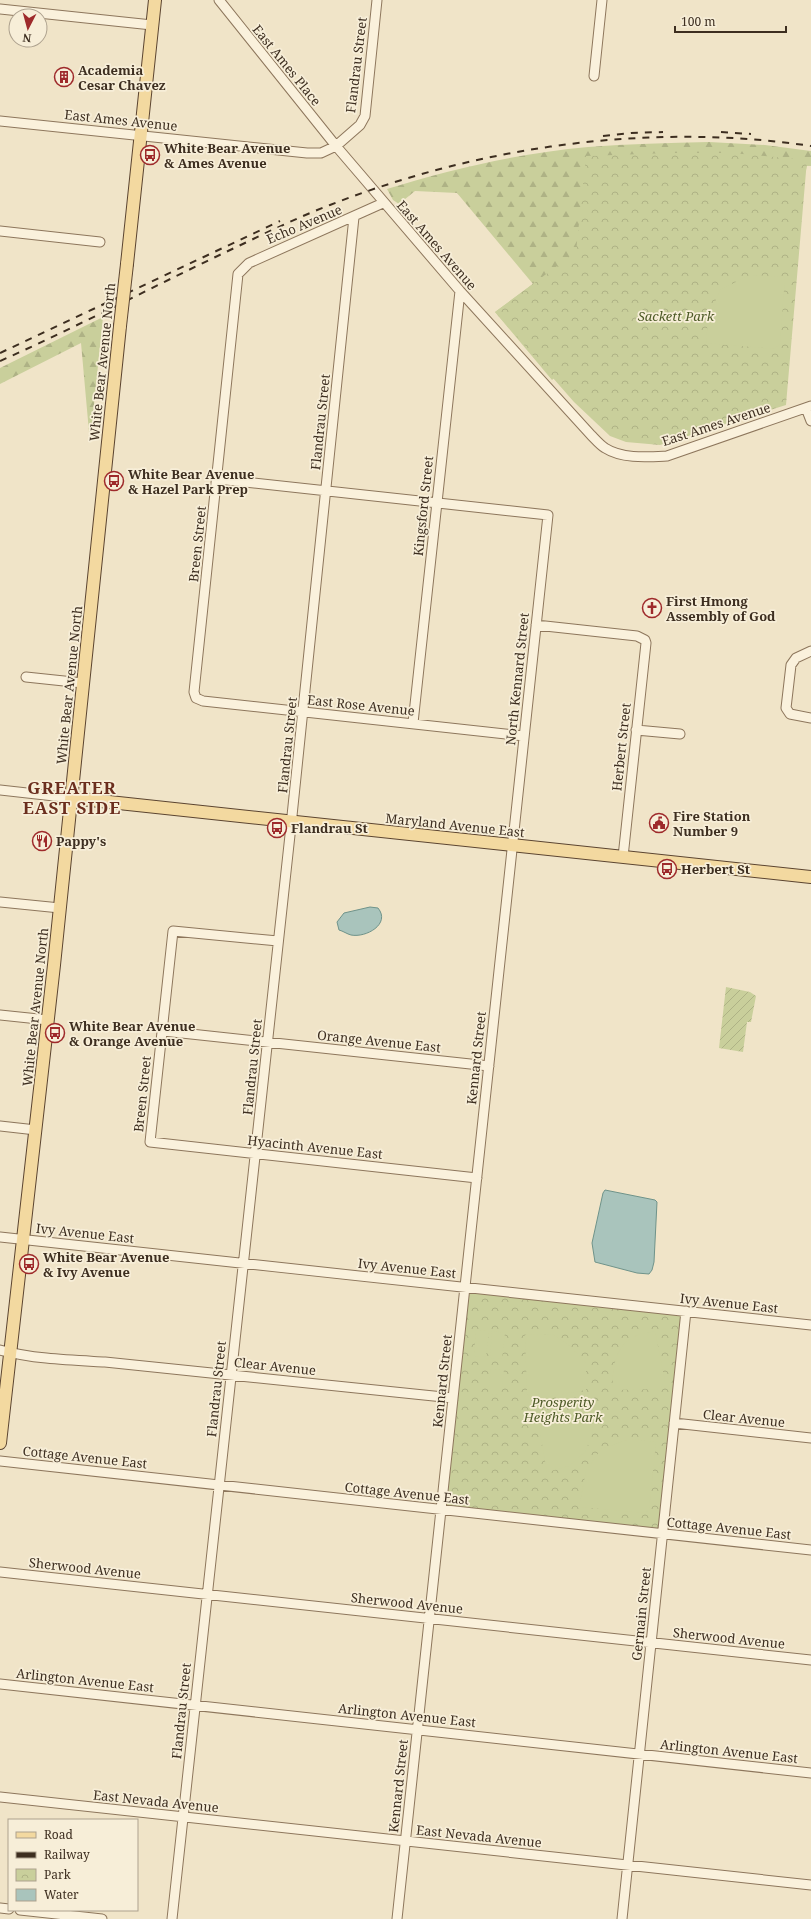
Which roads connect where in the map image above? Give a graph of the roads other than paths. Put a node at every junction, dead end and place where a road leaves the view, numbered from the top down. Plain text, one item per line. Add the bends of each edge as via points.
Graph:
1 (154, 0) edge
2 (219, 0) edge
3 (378, 0) edge
4 (602, 0) edge
5 (0, 9) edge
6 (152, 25) junction
7 (594, 76) dead end
8 (0, 120) edge
9 (141, 135) junction
10 (336, 146) junction
11 (383, 203) junction
12 (354, 217) junction
13 (0, 231) edge
14 (100, 242) dead end
15 (238, 274) joint
16 (460, 291) junction
17 (808, 407) edge
18 (811, 421) edge
19 (217, 479) junction
20 (326, 491) junction
21 (437, 503) junction
22 (536, 625) junction
23 (811, 651) edge
24 (26, 677) dead end
25 (83, 683) junction
26 (196, 698) joint
27 (303, 711) junction
28 (811, 718) edge
29 (413, 723) junction
30 (636, 730) junction
31 (680, 734) dead end
32 (524, 736) junction
33 (0, 790) edge
34 (72, 798) junction
35 (292, 822) junction
36 (513, 845) junction
37 (623, 857) junction
38 (811, 877) edge
39 (0, 902) edge
40 (60, 908) junction
41 (278, 941) junction
42 (0, 1015) edge
43 (48, 1020) junction
44 (163, 1031) junction
45 (267, 1042) junction
46 (489, 1066) junction
47 (0, 1126) edge
48 (36, 1130) junction
49 (150, 1142) joint
50 (255, 1153) junction
51 (477, 1178) junction
52 (0, 1237) edge
53 (23, 1240) junction
54 (243, 1263) junction
55 (465, 1287) junction
56 (686, 1311) junction
57 (811, 1325) edge
58 (5, 1351) edge
59 (231, 1374) junction
60 (453, 1398) junction
61 (674, 1423) junction
62 (811, 1438) edge
63 (0, 1443) edge
64 (0, 1461) edge
65 (219, 1485) junction
66 (441, 1510) junction
67 (662, 1534) junction
68 (811, 1550) edge
69 (0, 1572) edge
70 (207, 1595) junction
71 (429, 1619) junction
72 (651, 1643) junction
73 (811, 1660) edge
74 (0, 1684) edge
75 (195, 1705) junction
76 (417, 1730) junction
77 (639, 1754) junction
78 (811, 1773) edge
79 (0, 1797) edge
80 (182, 1816) junction
81 (405, 1841) junction
82 (627, 1865) junction
83 (811, 1885) edge
84 (29, 1911) edge
85 (102, 1919) edge
86 (172, 1919) edge
87 (397, 1919) edge
88 (622, 1919) edge

1 - 6 main road, White Bear Avenue North
2 - 10 street, East Ames Place
3 - 10 street, Flandrau Street via 365,116 360,125
4 - 7 street
5 - 6 street
6 - 9 main road, White Bear Avenue North
8 - 9 street, East Ames Avenue
9 - 10 street, East Ames Avenue via 307,154 321,153
9 - 25 main road, White Bear Avenue North, bridge
10 - 11 street, East Ames Avenue
11 - 12 street, Echo Avenue
11 - 16 street, East Ames Avenue
12 - 15 street, Echo Avenue via 249,263
12 - 20 street, Flandrau Street
13 - 14 street
15 - 19 street, Breen Street
16 - 17 street, East Ames Avenue via 591,435 604,448 621,454 667,456
16 - 21 street, Kingsford Street
17 - 18 street
19 - 20 street
19 - 26 street, Breen Street via 194,692
20 - 21 street
20 - 27 street, Flandrau Street
21 - 22 street, North Kennard Street via 548,515
21 - 29 street, Kingsford Street
22 - 30 street, Herbert Street via 638,636 645,640
22 - 32 street, North Kennard Street
23 - 28 street via 796,658 791,665 786,708 790,714
24 - 25 street
25 - 34 main road, White Bear Avenue North
26 - 27 street, East Rose Avenue via 203,701
27 - 29 street, East Rose Avenue
27 - 35 street, Flandrau Street
29 - 32 street, East Rose Avenue
30 - 31 street
30 - 37 street, Herbert Street
32 - 36 street, North Kennard Street
33 - 34 street, Maryland Avenue East
34 - 35 main road, Maryland Avenue East
34 - 40 main road, White Bear Avenue North
35 - 36 main road, Maryland Avenue East
35 - 41 street, Flandrau Street
36 - 37 main road, Maryland Avenue East
36 - 46 street, Kennard Street
37 - 38 main road, Maryland Avenue East
39 - 40 street
40 - 43 main road, White Bear Avenue North
41 - 44 street, Breen Street via 173,931
41 - 45 street, Flandrau Street
42 - 43 street
43 - 48 main road, White Bear Avenue North
44 - 45 street, Orange Avenue East
44 - 49 street, Breen Street
45 - 46 street, Orange Avenue East
45 - 50 street, Flandrau Street
46 - 51 street, Kennard Street
47 - 48 street
48 - 53 main road, White Bear Avenue North
49 - 50 street, Hyacinth Avenue East
50 - 51 street, Hyacinth Avenue East
50 - 54 street, Flandrau Street
51 - 55 street, Kennard Street
52 - 53 street, Ivy Avenue East
53 - 54 street, Ivy Avenue East
53 - 58 main road, White Bear Avenue North
54 - 55 street, Ivy Avenue East
54 - 59 street, Flandrau Street
55 - 56 street, Ivy Avenue East
55 - 60 street, Kennard Street
56 - 57 street, Ivy Avenue East
56 - 61 street, Germain Street
58 - 59 street, Clear Avenue via 57,1359
58 - 63 main road, White Bear Avenue North
59 - 60 street, Clear Avenue
59 - 65 street, Flandrau Street
60 - 66 street, Kennard Street
61 - 62 street, Clear Avenue
61 - 67 street, Germain Street
64 - 65 street, Cottage Avenue East
65 - 66 street, Cottage Avenue East
65 - 70 street, Flandrau Street
66 - 67 street, Cottage Avenue East
66 - 71 street, Kennard Street
67 - 68 street, Cottage Avenue East
67 - 72 street, Germain Street
69 - 70 street, Sherwood Avenue
70 - 71 street, Sherwood Avenue
70 - 75 street, Flandrau Street
71 - 72 street, Sherwood Avenue
71 - 76 street, Kennard Street
72 - 73 street, Sherwood Avenue
72 - 77 street, Germain Street
74 - 75 street, Arlington Avenue East
75 - 76 street, Arlington Avenue East
75 - 80 street, Flandrau Street
76 - 77 street, Arlington Avenue East
76 - 81 street, Kennard Street
77 - 78 street, Arlington Avenue East
77 - 82 street, Germain Street
79 - 80 street, East Nevada Avenue
80 - 81 street, East Nevada Avenue
80 - 86 street, Flandrau Street
81 - 82 street, East Nevada Avenue
81 - 87 street, Kennard Street
82 - 83 street, East Nevada Avenue
82 - 88 street, Germain Street
84 - 85 street

